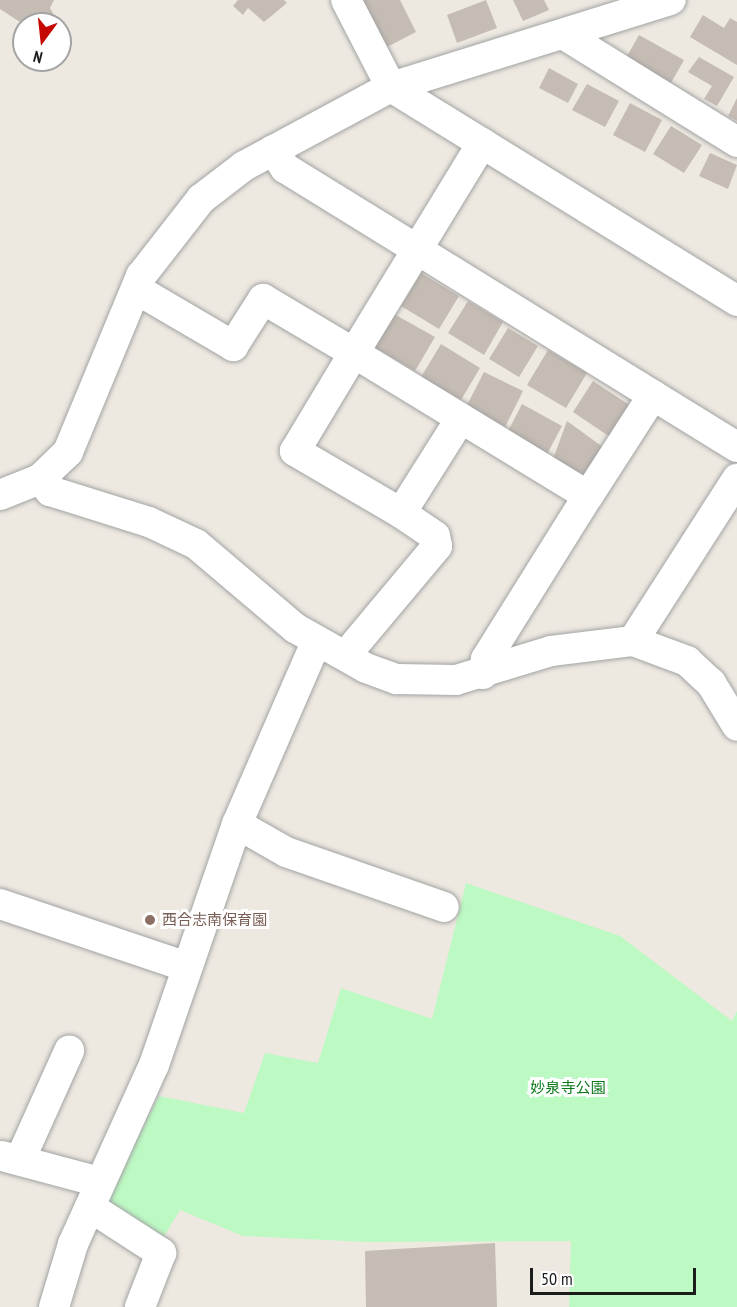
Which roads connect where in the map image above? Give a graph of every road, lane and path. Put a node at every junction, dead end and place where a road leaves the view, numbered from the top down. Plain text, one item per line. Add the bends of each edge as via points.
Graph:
1 (346, 0) edge
2 (671, 0) edge
3 (563, 34) junction
4 (392, 87) junction
5 (737, 142) edge
6 (482, 143) junction
7 (273, 150) junction
8 (417, 249) junction
9 (136, 289) junction
10 (737, 301) edge
11 (354, 353) junction
12 (653, 395) junction
13 (461, 418) junction
14 (737, 447) edge
15 (40, 479) junction
16 (737, 480) edge
17 (0, 495) edge
18 (588, 496) junction
19 (401, 513) junction
20 (633, 641) junction
21 (316, 642) junction
22 (346, 655) junction
23 (483, 674) junction
24 (737, 726) edge
25 (237, 824) junction
26 (0, 904) edge
27 (444, 907) dead end
28 (187, 967) junction
29 (69, 1051) dead end
30 (10, 1158) edge
31 (95, 1195) junction
32 (54, 1307) edge
33 (140, 1307) edge

1 - 4 street
2 - 3 street
3 - 4 street
3 - 5 street
4 - 6 street
4 - 7 street
6 - 8 street
6 - 10 street
7 - 8 street via 285,168
7 - 9 street via 201,199 163,242
8 - 11 street
8 - 12 street
9 - 11 street via 233,346 263,299
9 - 15 street via 87,415 68,452
11 - 13 street
11 - 19 street via 295,451
12 - 14 street
12 - 18 street
13 - 18 street
13 - 19 street
15 - 17 street
15 - 21 street via 50,491 157,525 196,544
16 - 20 street
18 - 23 street via 486,659
19 - 22 street via 435,536 437,546
20 - 23 street via 551,651
20 - 24 street via 687,661 711,683
21 - 22 street
21 - 25 street
22 - 23 street via 397,679 433,682
25 - 27 street via 286,852
25 - 28 street
26 - 28 street
28 - 31 street via 154,1065
29 - 30 street
30 - 31 street
31 - 32 street
31 - 33 street via 161,1253

